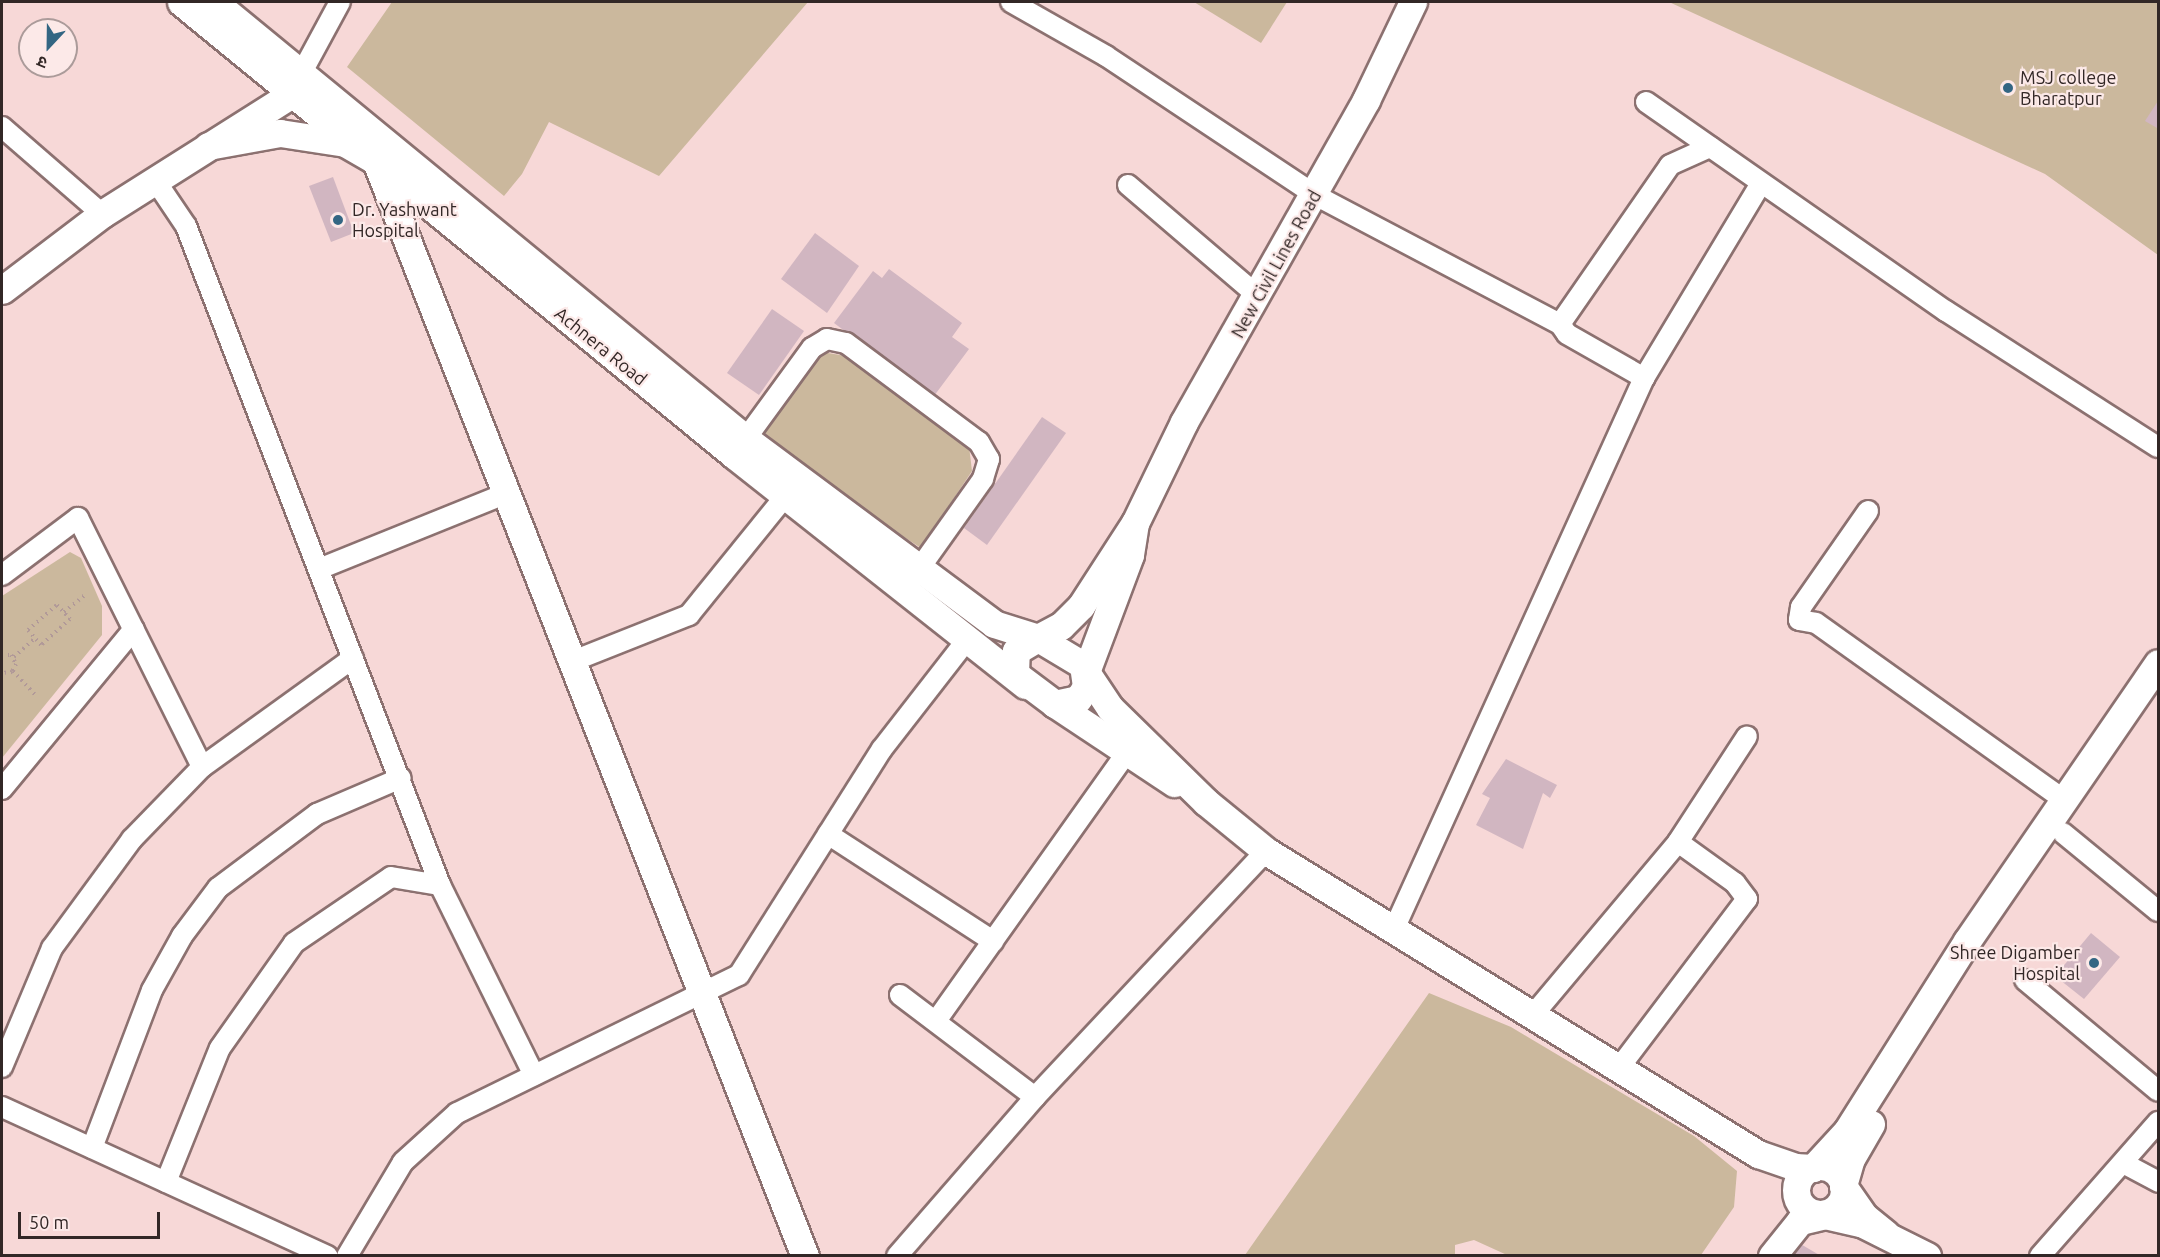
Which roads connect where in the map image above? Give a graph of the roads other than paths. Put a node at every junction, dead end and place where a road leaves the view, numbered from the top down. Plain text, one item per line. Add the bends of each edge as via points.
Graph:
1 (181, 2) edge
2 (214, 2) edge
3 (340, 2) edge
4 (1011, 2) edge
5 (1413, 2) edge
6 (297, 84) junction
7 (1646, 102) dead end
8 (2, 127) edge
9 (208, 146) junction
10 (1710, 147) junction
11 (376, 162) junction
12 (155, 180) junction
13 (1761, 183) junction
14 (1128, 184) dead end
15 (1315, 195) junction
16 (102, 214) junction
17 (2, 290) edge
18 (1257, 295) junction
19 (1560, 324) junction
20 (1644, 378) junction
21 (740, 447) junction
22 (2158, 447) edge
23 (507, 493) junction
24 (787, 494) junction
25 (1868, 511) dead end
26 (1135, 524) junction
27 (319, 569) junction
28 (2, 575) edge
29 (911, 580) junction
30 (134, 629) junction
31 (1038, 638) junction
32 (967, 640) junction
33 (353, 658) junction
34 (573, 661) junction
35 (2158, 663) edge
36 (1086, 672) junction
37 (1025, 685) junction
38 (2158, 694) edge
39 (1055, 705) junction
40 (1747, 736) dead end
41 (1125, 754) junction
42 (202, 766) junction
43 (402, 778) junction
44 (2, 789) edge
45 (2064, 800) junction
46 (1206, 802) junction
47 (2056, 828) junction
48 (828, 834) junction
49 (1678, 842) junction
50 (1266, 851) junction
51 (440, 885) junction
52 (2158, 911) edge
53 (1394, 929) junction
54 (993, 941) junction
55 (2025, 980) dead end
56 (702, 993) junction
57 (900, 995) dead end
58 (1533, 1015) junction
59 (936, 1021) junction
60 (2, 1067) edge
61 (1619, 1068) junction
62 (534, 1075) junction
63 (2158, 1091) edge
64 (1035, 1097) junction
65 (2, 1107) edge
66 (2158, 1122) edge
67 (92, 1148) junction
68 (1758, 1154) junction
69 (2122, 1163) junction
70 (1813, 1168) junction
71 (166, 1182) junction
72 (2158, 1182) edge
73 (1843, 1186) junction
74 (1796, 1194) junction
75 (1825, 1215) junction
76 (1887, 1234) junction
77 (328, 1256) edge
78 (347, 1256) edge
79 (805, 1256) edge
80 (897, 1256) edge
81 (1756, 1256) edge
82 (1772, 1256) edge
83 (1927, 1256) edge
84 (2040, 1256) edge

1 - 6 main road, Achnera Road
2 - 6 main road, Achnera Road
3 - 6 street
4 - 15 street via 1106,56
5 - 15 main road, New Civil Lines Road
6 - 9 main road
6 - 11 main road, Achnera Road
6 - 21 main road, Achnera Road
7 - 10 street
8 - 16 street
9 - 11 main road via 280,133 345,143
9 - 12 main road
10 - 13 street
10 - 19 street via 1670,165
11 - 21 main road, Achnera Road
11 - 23 main road
12 - 16 main road
12 - 27 street via 186,226
13 - 20 street
13 - 22 street via 1946,311
14 - 18 street
15 - 18 main road, New Civil Lines Road
15 - 19 street
16 - 17 main road
18 - 26 main road, New Civil Lines Road via 1184,422
19 - 20 street via 1567,334
20 - 53 street
21 - 24 main road, Achnera Road
21 - 29 main road, Achnera Road
21 - 29 street via 812,348 827,339 846,344 979,442 989,459 983,479
23 - 27 street
23 - 34 main road
24 - 29 main road, Achnera Road
24 - 34 street via 689,615
25 - 45 street via 1801,607 1799,620 1816,623
26 - 31 main road via 1081,606 1061,626
26 - 36 main road via 1130,555
27 - 33 street
28 - 30 street via 78,518
29 - 31 main road, Achnera Road via 994,624
29 - 32 main road, Achnera Road
30 - 42 street
30 - 44 street
31 - 36 main road via 1078,660
31 - 37 main road via 1021,645 1013,658 1015,674
32 - 37 main road, Achnera Road
32 - 48 street via 882,749
33 - 42 street
33 - 43 street
34 - 56 main road
35 - 45 main road
36 - 39 main road via 1086,687 1078,699
36 - 46 main road via 1110,708
37 - 39 main road
38 - 47 main road
39 - 41 main road
40 - 49 street
41 - 46 main road
41 - 54 street
42 - 60 street via 132,839 52,948
43 - 51 street
43 - 67 street via 317,814 218,888 182,936 152,990
45 - 47 main road
46 - 50 main road
47 - 52 street
47 - 70 main road via 1847,1131
47 - 73 main road via 1861,1139
48 - 54 street
48 - 56 street via 739,975
49 - 58 street
49 - 61 street via 1735,883 1747,899
50 - 53 main road
50 - 64 street
51 - 62 street
51 - 71 street via 391,877 294,943 220,1048
53 - 58 main road
54 - 59 street
55 - 63 street
56 - 62 street
56 - 79 main road
57 - 59 street
58 - 61 main road
59 - 64 street
61 - 68 main road
62 - 78 street via 457,1113 403,1162
64 - 80 street
65 - 67 street
66 - 69 street
67 - 71 street
68 - 70 main road
68 - 74 main road
69 - 72 street
69 - 84 street
70 - 73 main road via 1832,1169
70 - 74 main road via 1799,1179
71 - 77 street
73 - 75 main road via 1839,1205
73 - 76 main road via 1865,1217
74 - 75 main road via 1803,1207
74 - 81 main road via 1784,1223
75 - 76 main road
75 - 82 main road via 1800,1221
76 - 83 main road

